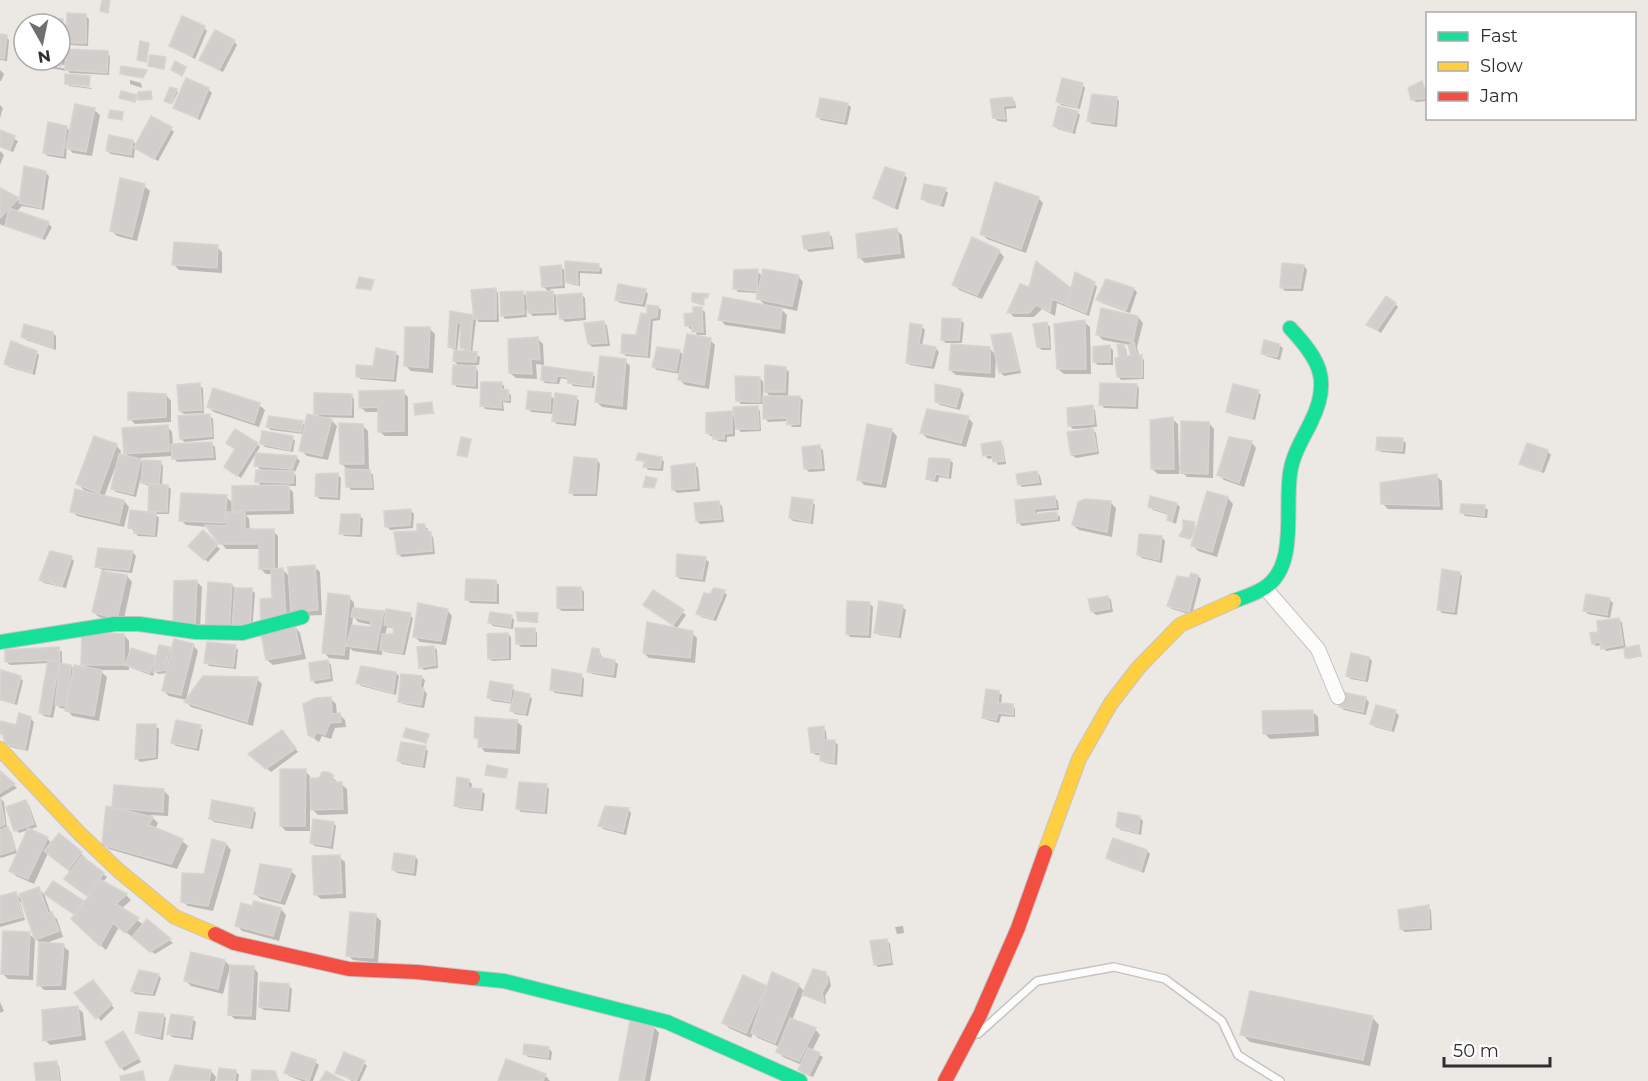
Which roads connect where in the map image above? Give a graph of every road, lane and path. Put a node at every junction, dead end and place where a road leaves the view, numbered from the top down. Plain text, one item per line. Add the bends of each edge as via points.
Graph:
1 (1290, 328) dead end
2 (1265, 588) junction
3 (302, 616) dead end
4 (0, 642) edge
5 (1338, 697) dead end
6 (0, 749) edge
7 (963, 1048) junction
8 (798, 1080) edge
9 (945, 1081) edge
10 (1280, 1081) edge

1 - 2 street via 1312,352 1320,371 1320,395 1315,419 1291,468 1286,553 1275,580
2 - 5 street via 1318,649
2 - 7 street via 1180,625 1138,667 1111,703 1079,759 1018,928
3 - 4 street via 242,633 115,624
6 - 8 street via 119,871 175,917 234,943 349,969 504,981 667,1022
7 - 9 street
7 - 10 lane via 1037,981 1114,967 1165,979 1222,1021 1238,1055

